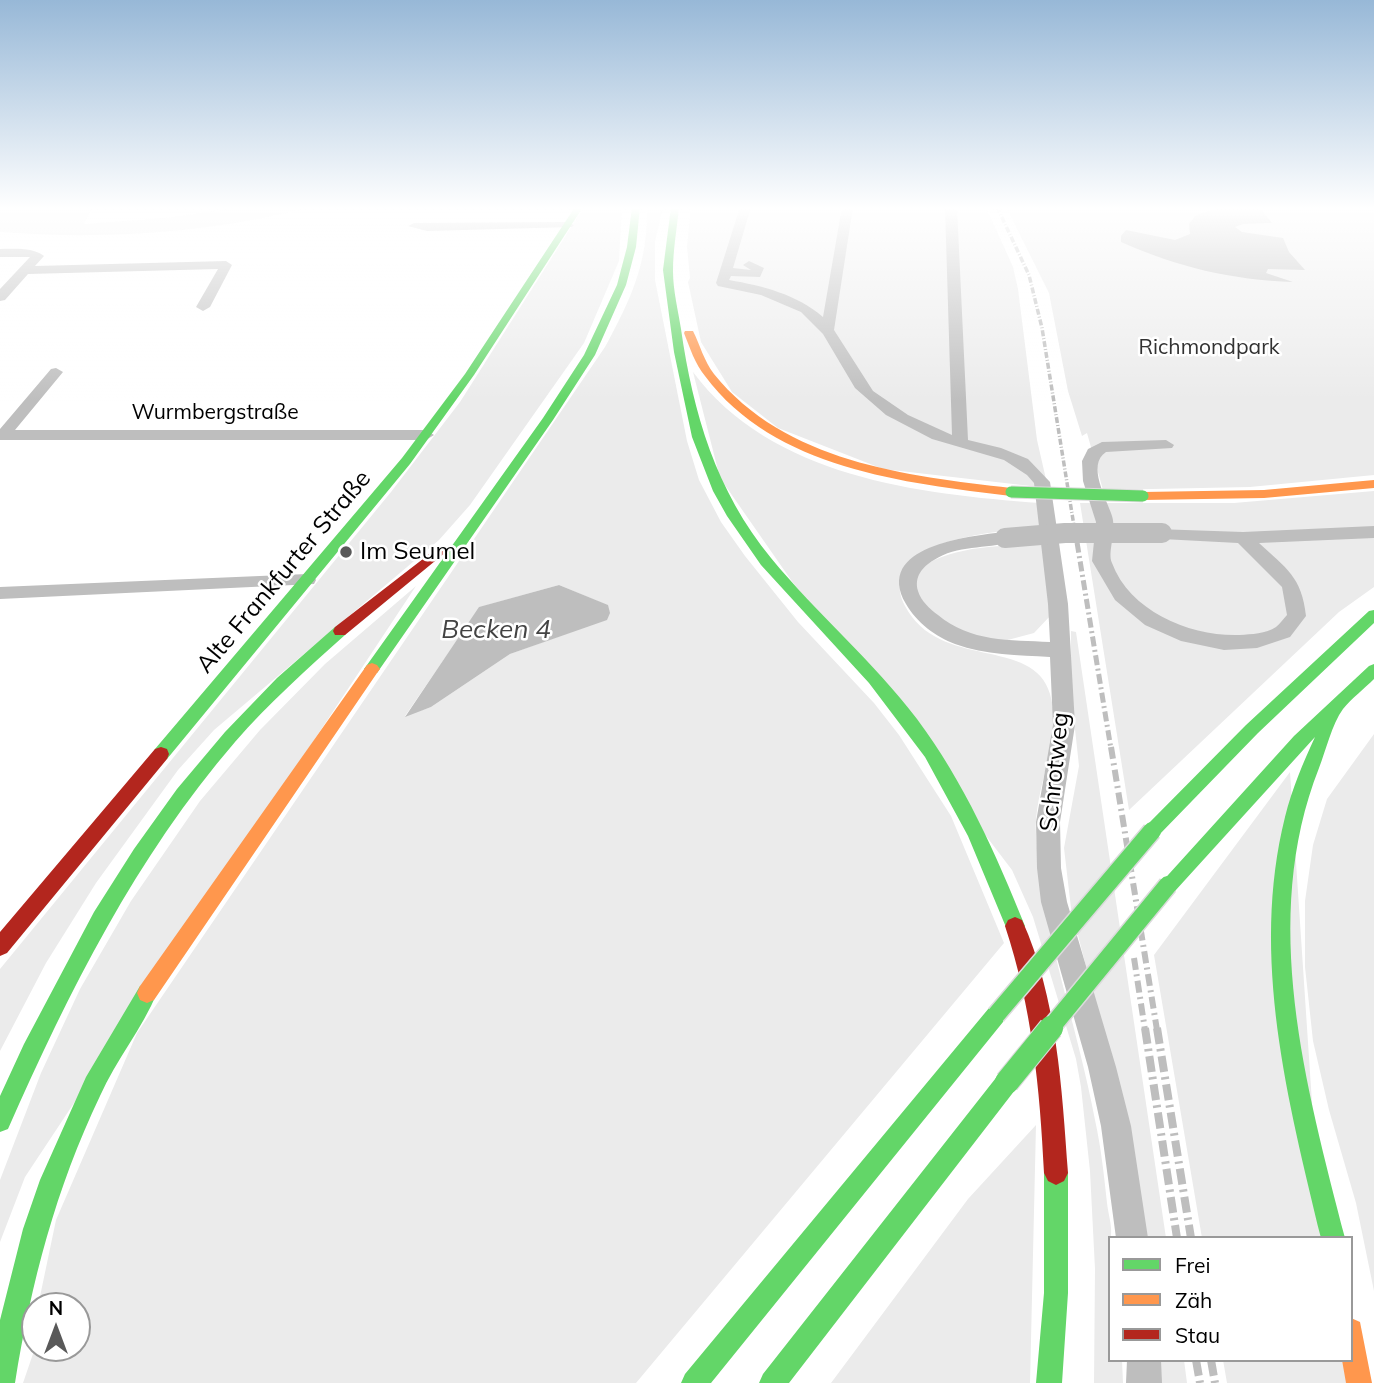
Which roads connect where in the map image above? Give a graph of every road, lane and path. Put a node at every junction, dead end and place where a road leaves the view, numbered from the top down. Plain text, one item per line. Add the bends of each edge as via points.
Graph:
1 (725, 271) edge
2 (25, 272) edge
3 (222, 272) edge
4 (537, 272) edge
5 (628, 272) edge
6 (669, 272) edge
7 (674, 272) edge
8 (731, 272) edge
9 (757, 272) edge
10 (837, 272) edge
11 (953, 272) edge
12 (0, 297) edge
13 (203, 307) dead end
14 (827, 331) junction
15 (56, 372) dead end
16 (2, 435) edge
17 (426, 435) junction
18 (960, 443) junction
19 (1166, 445) dead end
20 (1374, 484) edge
21 (498, 492) junction
22 (1374, 532) edge
23 (1243, 538) junction
24 (307, 580) junction
25 (0, 593) edge
26 (1374, 615) edge
27 (1059, 650) junction
28 (1374, 670) edge
29 (1336, 706) junction
30 (0, 947) edge
31 (48, 1010) junction
32 (16, 1047) dead end
33 (0, 1121) edge
34 (1132, 1236) edge
35 (1333, 1236) edge
36 (1353, 1344) edge
37 (1144, 1362) edge
38 (2, 1383) edge
39 (694, 1383) edge
40 (772, 1383) edge
41 (1049, 1383) edge
42 (1144, 1383) edge
43 (1359, 1383) edge

1 - 14 street via 722,283 782,298 813,316
2 - 12 street
3 - 13 street
4 - 17 main road, Alte Frankfurter Straße
5 - 21 main road via 610,319 579,374
6 - 41 main road via 698,446 716,489 774,573 918,733 978,834 1019,933 1045,1046 1058,1150 1057,1310
7 - 20 main road, bridge via 699,361 710,378 743,410 792,440 858,465 933,483 1012,492 1264,494
8 - 9 street
10 - 14 street
11 - 18 street
14 - 18 street, Schrotweg via 856,383 875,402 919,428
15 - 16 street, Wurmbergstraße
16 - 17 street, Wurmbergstraße
17 - 24 main road, Alte Frankfurter Straße
18 - 27 street, Schrotweg via 1019,461 1042,482 1058,604
19 - 23 street via 1102,447 1090,456 1105,524 1101,561 1118,593 1153,622 1184,636 1234,644 1265,640 1288,628 1296,602 1284,578
21 - 31 main road via 410,577 279,684 223,742 134,857
21 - 38 main road via 189,930 104,1061 43,1202 13,1311
22 - 23 street
23 - 27 street, bridge via 1162,533 1005,538 962,544 917,564 908,582 912,600 928,619 965,640
24 - 25 street
24 - 30 main road, Alte Frankfurter Straße
26 - 39 main road, bridge via 1152,831
27 - 34 street, Schrotweg via 1064,725 1048,822 1049,868 1054,902 1113,1114
28 - 29 main road
29 - 35 main road via 1293,819 1279,931 1293,1072
29 - 40 main road, bridge via 1168,885
31 - 32 main road
31 - 33 main road
36 - 43 main road
37 - 42 street

